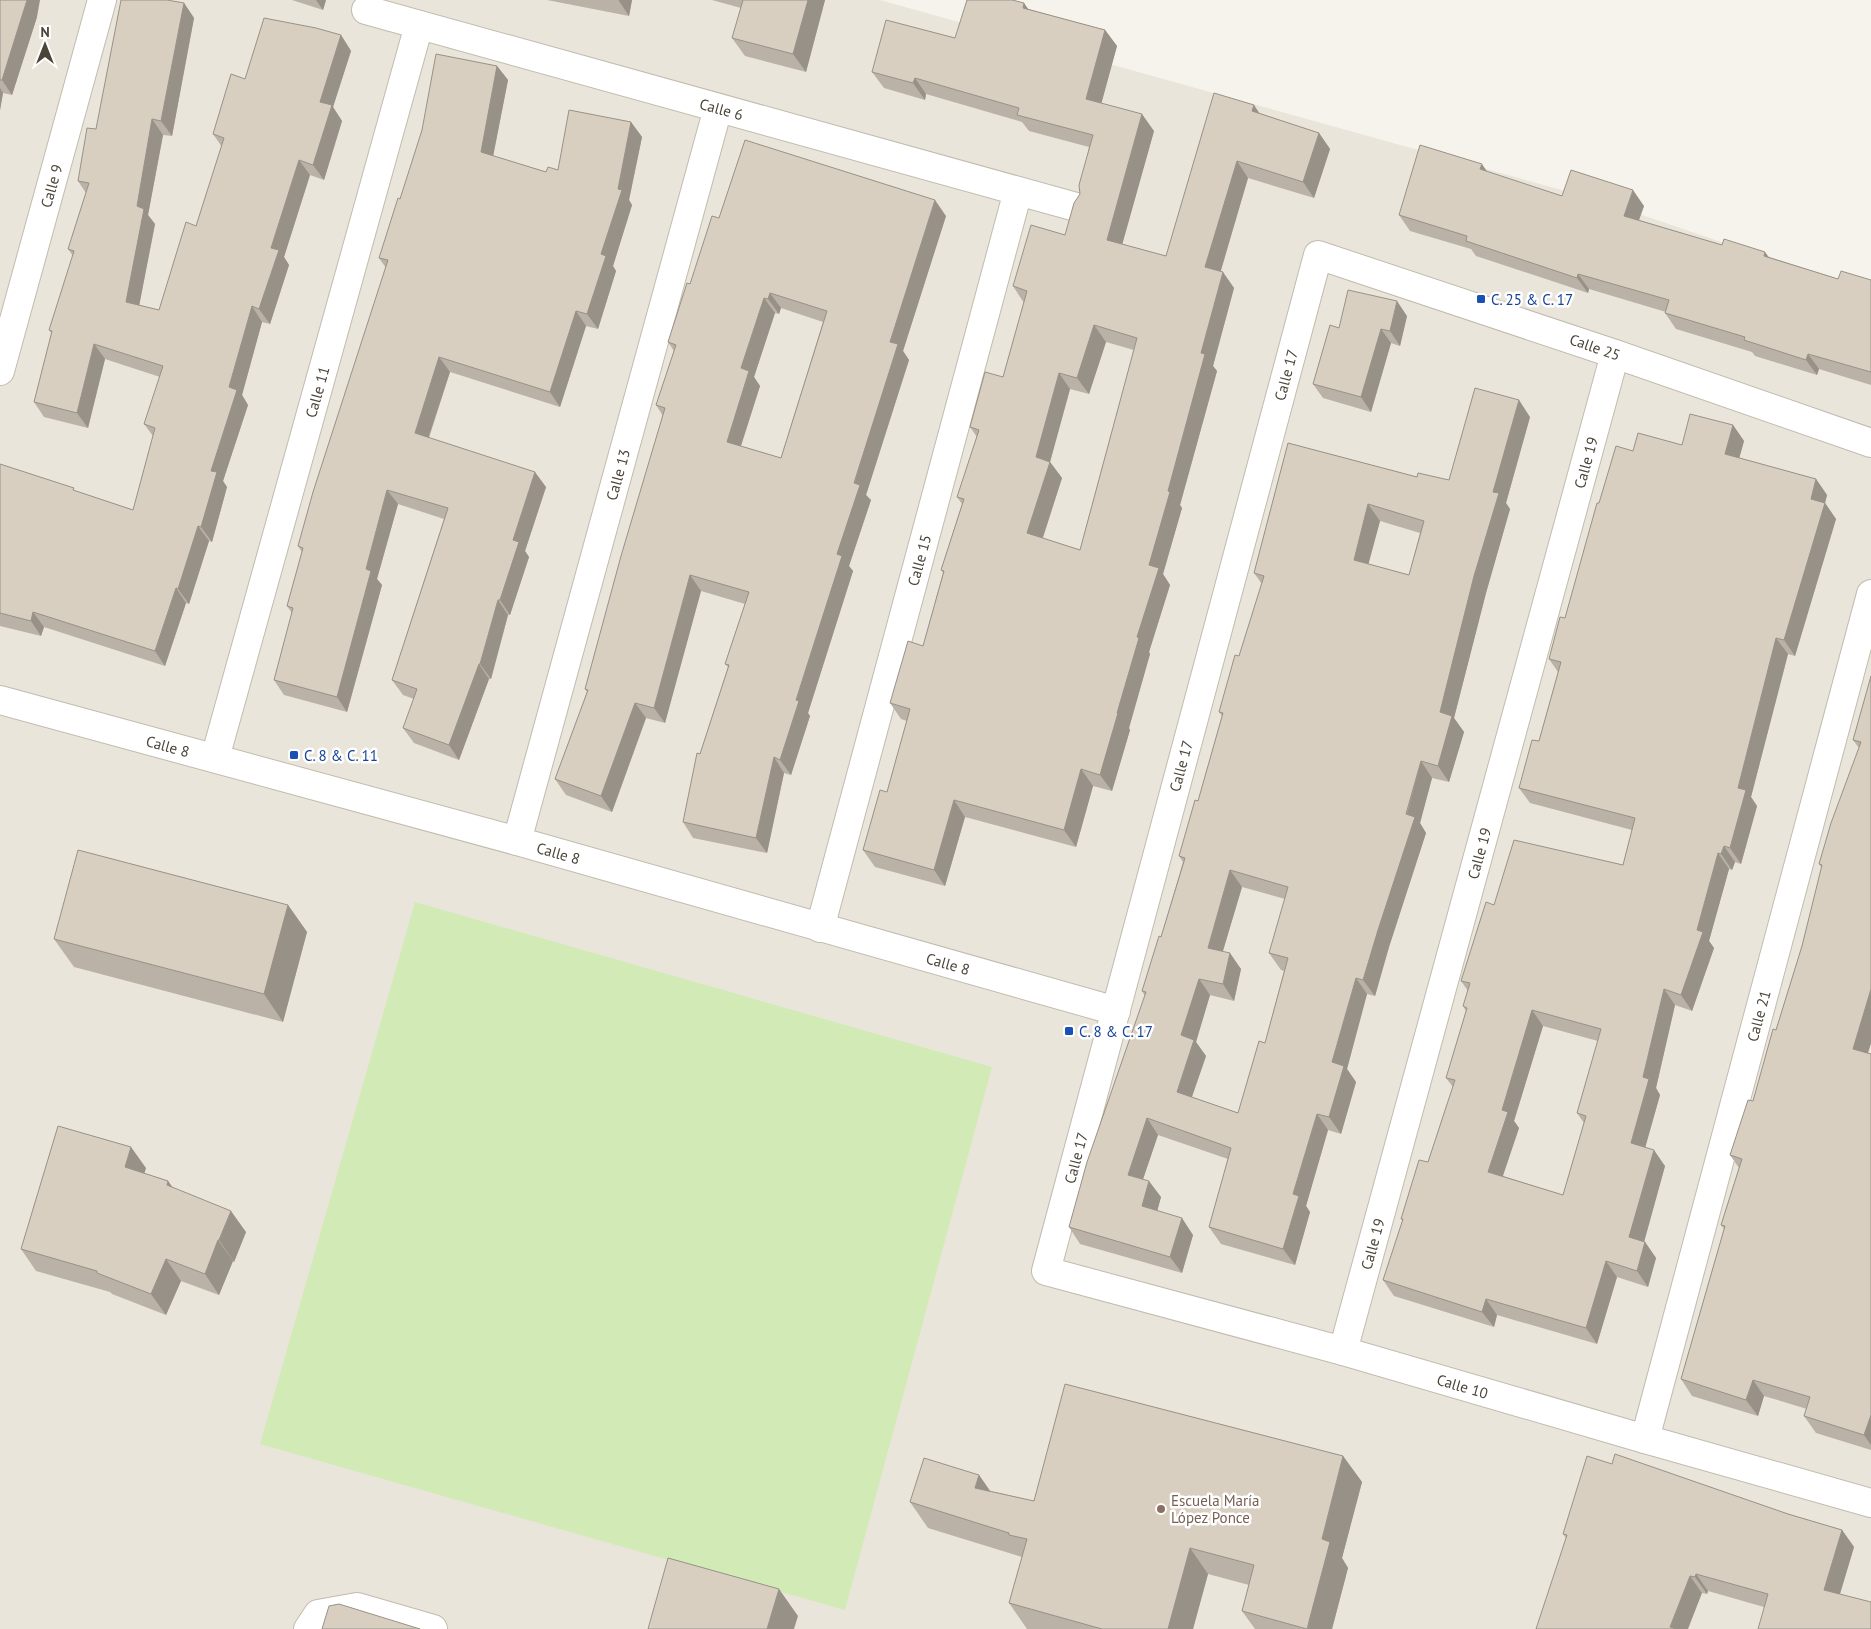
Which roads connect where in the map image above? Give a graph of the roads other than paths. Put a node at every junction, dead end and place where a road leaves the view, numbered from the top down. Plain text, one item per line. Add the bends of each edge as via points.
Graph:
1 (102, 0) edge
2 (366, 10) dead end
3 (419, 25) junction
4 (718, 108) junction
5 (1018, 190) junction
6 (1076, 207) edge
7 (1318, 255) joint
8 (1615, 354) junction
9 (0, 371) edge
10 (1871, 443) edge
11 (1871, 594) edge
12 (0, 700) edge
13 (215, 758) junction
14 (517, 841) junction
15 (820, 928) junction
16 (1116, 1011) junction
17 (1052, 1273) joint
18 (1343, 1351) junction
19 (1645, 1439) junction
20 (1871, 1502) edge
21 (308, 1629) edge
22 (433, 1629) edge

1 - 9 street, Calle 9
2 - 3 street, Calle 6
3 - 4 street, Calle 6
3 - 13 street, Calle 11
4 - 5 street, Calle 6
4 - 14 street, Calle 13
5 - 6 street, Calle 6
5 - 15 street, Calle 15
7 - 8 street, Calle 25
7 - 16 street, Calle 17
8 - 10 street, Calle 25
8 - 18 street, Calle 19
11 - 19 street, Calle 21
12 - 13 street, Calle 8
13 - 14 street, Calle 8
14 - 15 street, Calle 8
15 - 16 street, Calle 8
16 - 17 street, Calle 17 via 1046,1271
17 - 18 street, Calle 10
18 - 19 street, Calle 10
19 - 20 street, Calle 10
21 - 22 street via 318,1614 356,1607

